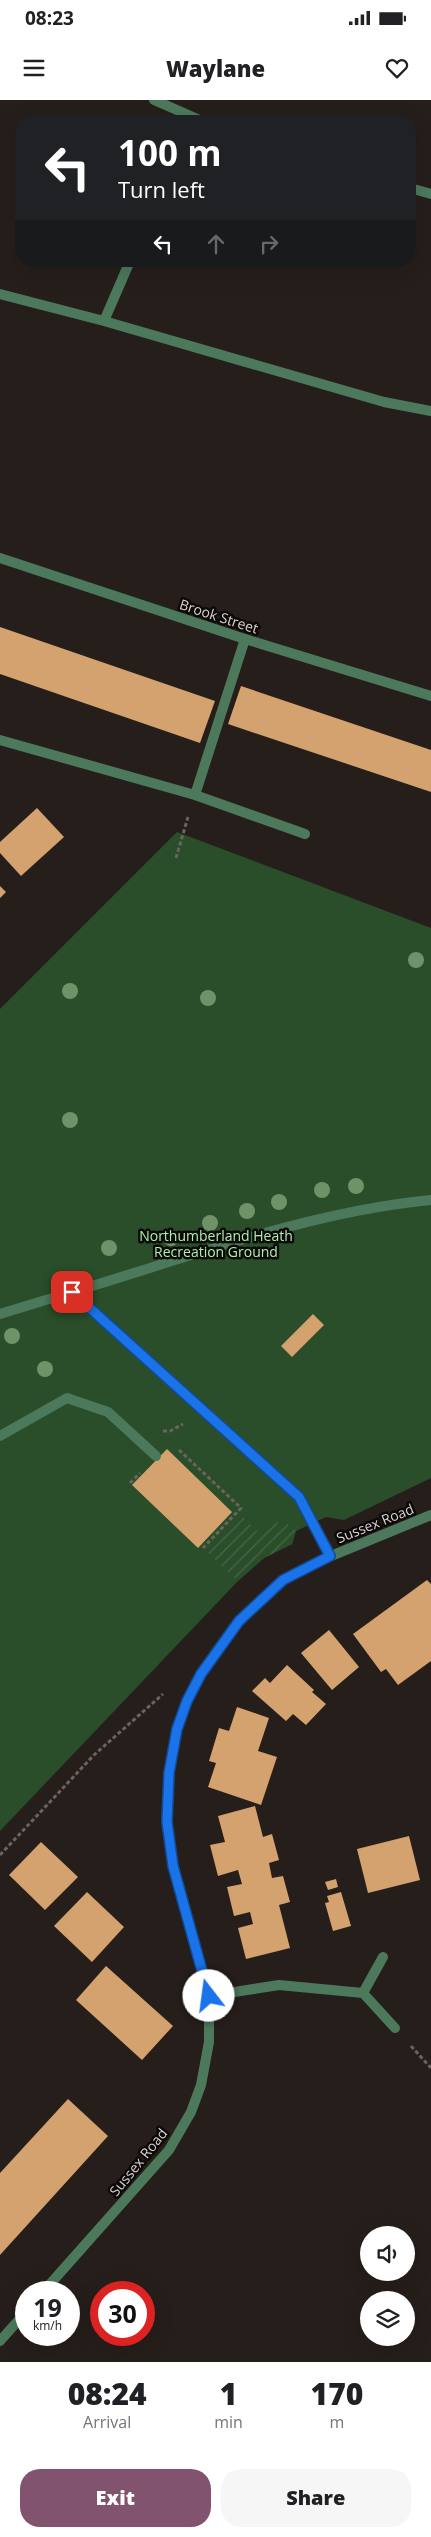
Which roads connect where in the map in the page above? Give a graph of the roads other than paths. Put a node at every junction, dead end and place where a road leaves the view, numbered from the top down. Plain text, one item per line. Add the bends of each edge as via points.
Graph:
1 (154, 100) edge
2 (185, 115) edge
3 (416, 190) edge
4 (431, 194) edge
5 (127, 267) edge
6 (0, 294) edge
7 (104, 321) junction
8 (431, 411) edge
9 (0, 558) edge
10 (245, 639) junction
11 (431, 696) edge
12 (0, 740) edge
13 (195, 795) junction
14 (305, 834) dead end
15 (431, 1200) edge
16 (72, 1292) junction
17 (0, 1314) edge
18 (0, 1436) edge
19 (156, 1456) road end
20 (431, 1515) edge
21 (330, 1556) junction
22 (383, 1957) dead end
23 (363, 1992) junction
24 (209, 1996) junction
25 (396, 2028) road end
26 (53, 2281) edge
27 (15, 2325) edge
28 (0, 2342) edge

1 - 2 street
3 - 4 street
5 - 7 street
6 - 7 street
7 - 8 street via 384,402
9 - 10 street, Brook Street
10 - 11 street, Brook Street
10 - 13 street
12 - 13 street
13 - 14 street
15 - 16 street via 331,1215
16 - 17 street
16 - 21 street via 299,1497
18 - 19 street via 67,1398 108,1412
20 - 21 street, Sussex Road
21 - 24 street, Sussex Road via 283,1580 239,1621 201,1674 177,1729 169,1773 167,1822 173,1866
22 - 23 street
23 - 24 street via 279,1985
23 - 25 street
24 - 26 street, Sussex Road via 209,2042 201,2085 191,2112 169,2150
27 - 28 street

